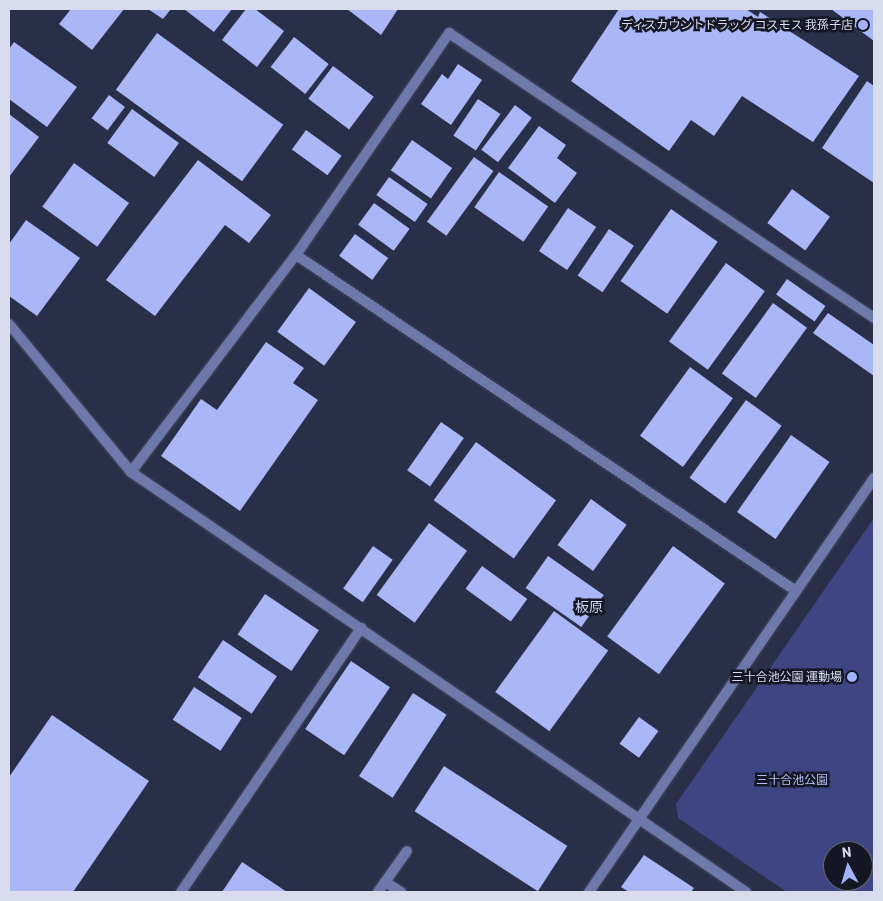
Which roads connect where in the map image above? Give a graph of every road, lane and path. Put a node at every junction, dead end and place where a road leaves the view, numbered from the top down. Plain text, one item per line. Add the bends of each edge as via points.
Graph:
1 (296, 255) junction
2 (874, 318) edge
3 (9, 324) edge
4 (131, 472) junction
5 (874, 478) edge
6 (796, 591) junction
7 (361, 628) junction
8 (638, 820) junction
9 (407, 851) dead end
10 (385, 882) junction
11 (181, 892) edge
12 (378, 892) edge
13 (401, 892) edge
14 (588, 892) edge
15 (746, 892) edge

1 - 2 street via 449,33
1 - 4 street
1 - 6 street
3 - 4 street
4 - 7 street
5 - 6 street
6 - 8 street
7 - 8 street
7 - 11 street
8 - 14 street
8 - 15 street
9 - 10 street
10 - 12 street
10 - 13 street

